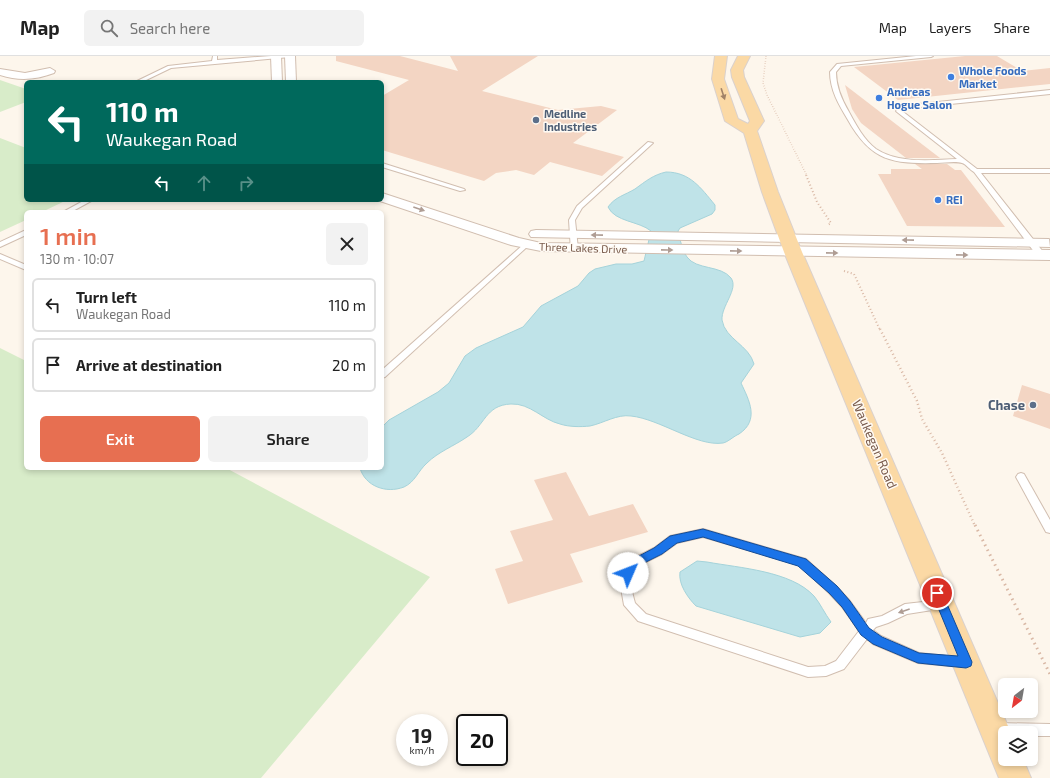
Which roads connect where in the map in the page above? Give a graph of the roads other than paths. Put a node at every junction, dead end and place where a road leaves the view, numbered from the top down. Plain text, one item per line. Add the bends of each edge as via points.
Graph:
1 (215, 56) edge
2 (290, 56) edge
3 (721, 56) edge
4 (744, 56) edge
5 (931, 56) edge
6 (276, 57) edge
7 (249, 58) edge
8 (214, 62) junction
9 (50, 71) dead end
10 (0, 72) edge
11 (142, 80) edge
12 (277, 80) edge
13 (291, 80) edge
14 (1050, 92) edge
15 (750, 131) junction
16 (650, 143) dead end
17 (965, 161) junction
18 (384, 166) edge
19 (976, 170) junction
20 (1050, 171) edge
21 (384, 187) edge
22 (462, 190) dead end
23 (384, 198) edge
24 (86, 202) edge
25 (70, 210) edge
26 (24, 233) edge
27 (574, 242) junction
28 (1031, 242) junction
29 (0, 245) edge
30 (526, 245) junction
31 (790, 245) junction
32 (1047, 251) edge
33 (0, 256) edge
34 (24, 267) edge
35 (384, 373) edge
36 (1021, 477) dead end
37 (1050, 530) edge
38 (942, 605) junction
39 (865, 631) junction
40 (966, 662) junction
41 (1050, 730) edge
42 (1038, 733) edge
43 (998, 737) edge
44 (1010, 766) edge
45 (1015, 778) edge

1 - 8 lane
2 - 6 lane
2 - 13 street
3 -> 15 main road via 718,79 732,120
4 - 15 main road via 738,77 757,121
5 - 17 lane via 839,66 833,72 840,102 855,128 875,151 905,160
6 - 7 lane
6 - 12 street
7 - 8 lane
8 - 11 lane via 170,67
9 - 10 street via 21,77
14 - 17 lane via 900,109 903,115
15 - 31 main road, Waukegan Road
16 - 27 lane via 579,207 572,220
17 - 19 lane
18 - 22 lane
19 - 20 lane
19 - 28 lane
21 - 27 street, Three Lakes Drive via 525,232
23 -> 30 street, Three Lakes Drive
24 - 25 lane
26 - 29 lane
27 - 30 street, Three Lakes Drive
27 - 31 street, Three Lakes Drive
28 -> 31 street
28 - 32 street
30 - 35 lane
31 -> 32 street
31 - 38 main road, Waukegan Road
33 - 34 lane
36 - 37 lane
38 -> 39 lane via 905,609 872,623
38 - 40 main road, Waukegan Road
39 - 39 lane via 840,665 826,671 808,672 642,618 630,605 626,588 628,573 640,560 674,539 703,533 802,562 846,604
39 - 40 lane via 878,640 918,658
40 - 43 main road, Waukegan Road
41 - 42 lane
44 - 45 main road

